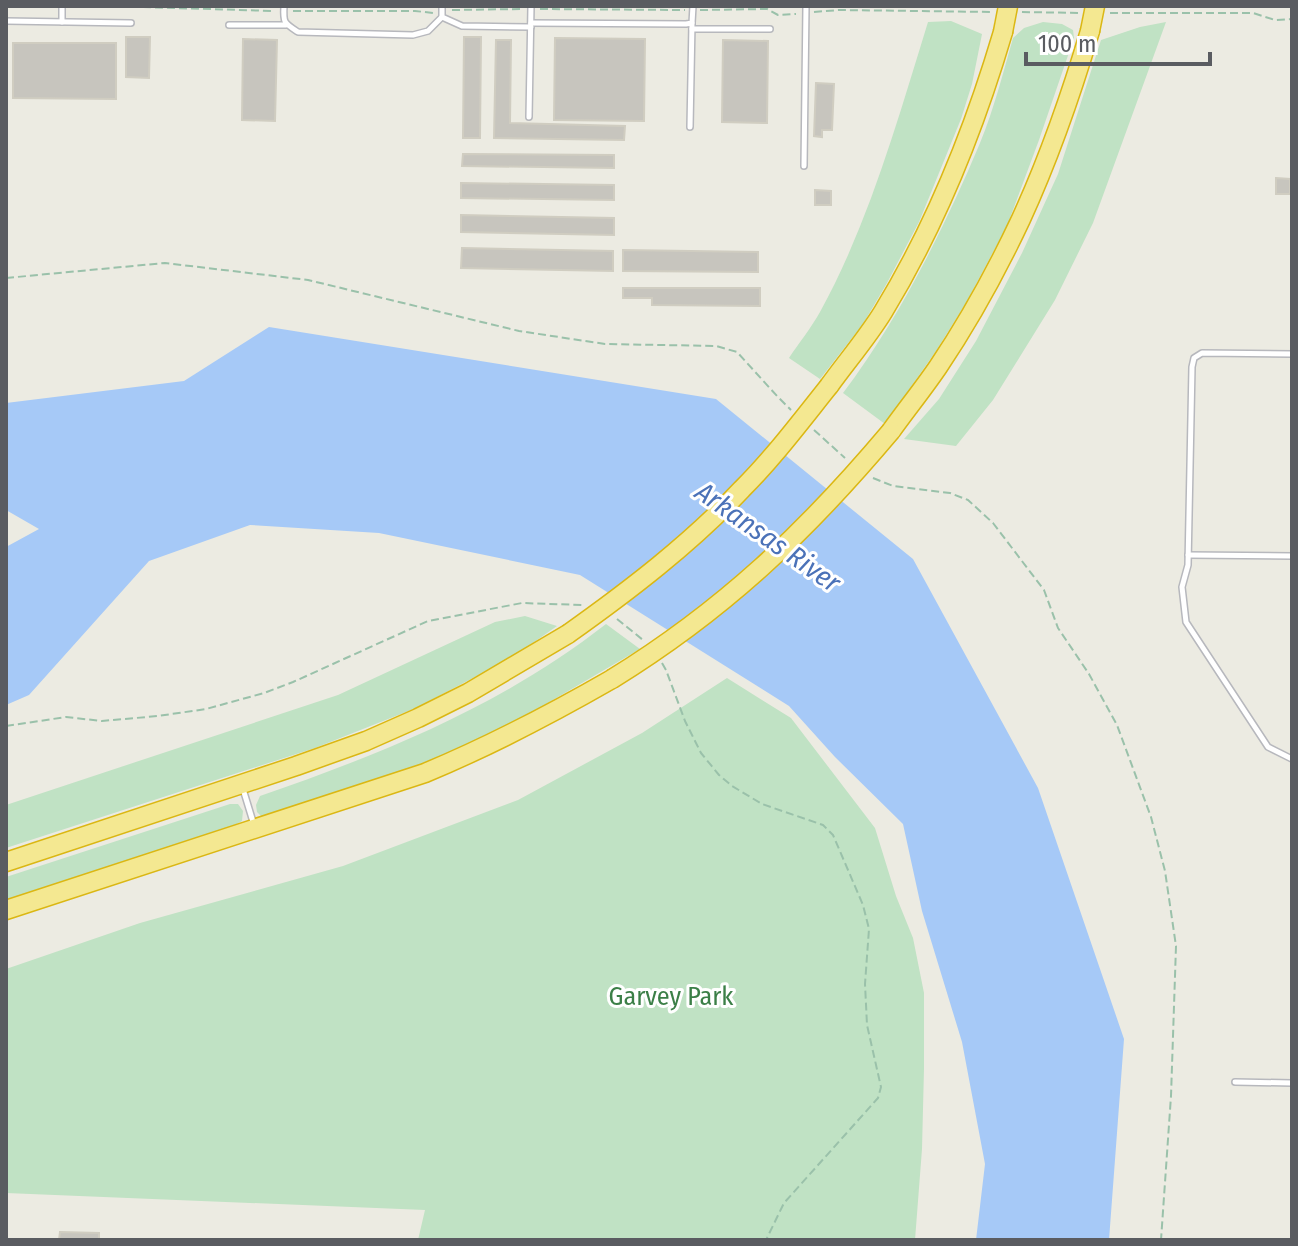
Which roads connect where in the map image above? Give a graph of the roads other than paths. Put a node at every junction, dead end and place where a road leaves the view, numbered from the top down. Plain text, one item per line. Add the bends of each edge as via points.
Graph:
1 (62, 6) edge
2 (284, 6) edge
3 (442, 6) edge
4 (531, 6) edge
5 (693, 6) edge
6 (806, 6) edge
7 (1008, 6) edge
8 (1095, 6) edge
9 (442, 17) junction
10 (6, 21) edge
11 (62, 22) junction
12 (131, 23) dead end
13 (229, 25) dead end
14 (287, 25) junction
15 (531, 25) junction
16 (692, 26) junction
17 (770, 29) dead end
18 (529, 117) dead end
19 (690, 127) dead end
20 (804, 166) dead end
21 (1292, 354) edge
22 (1188, 555) junction
23 (1292, 556) edge
24 (1292, 759) edge
25 (242, 784) junction
26 (255, 829) junction
27 (6, 862) edge
28 (6, 910) edge
29 (1235, 1082) dead end
30 (1292, 1083) edge

1 - 11 lane
2 - 14 lane
3 - 9 lane
4 - 15 lane
5 - 16 lane
6 - 20 lane
7 - 25 highway, bridge via 984,95 924,237 882,313 742,489 639,583 568,634 418,718
8 - 26 highway, bridge via 1051,149 967,321 891,431 801,531 704,617 562,708 425,773
9 - 14 lane via 428,31 413,35 298,32
9 - 15 lane via 462,26
10 - 11 lane
11 - 12 lane
13 - 14 lane
15 - 16 lane
15 - 18 lane
16 - 17 lane
16 - 19 lane
21 - 22 lane via 1202,353 1194,358
22 - 23 lane
22 - 24 lane via 1182,587 1186,622 1268,747
25 - 26 lane
25 - 27 highway
26 - 28 highway
29 - 30 lane

